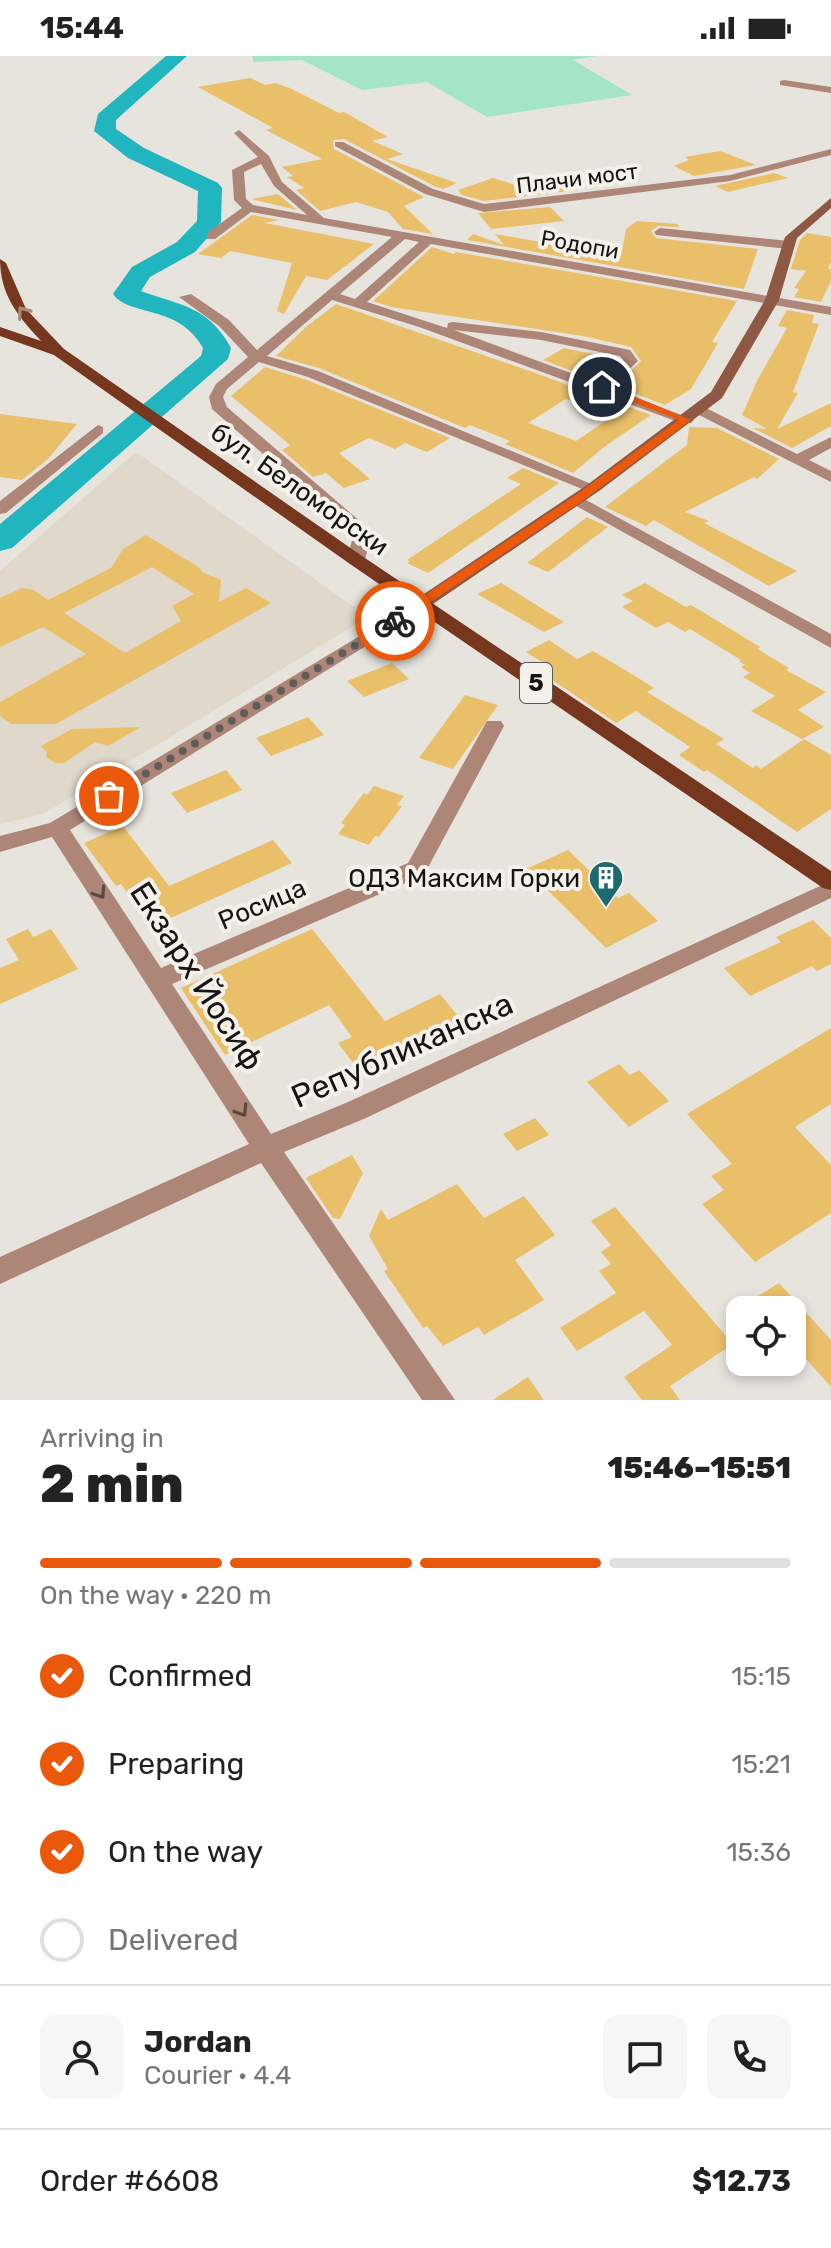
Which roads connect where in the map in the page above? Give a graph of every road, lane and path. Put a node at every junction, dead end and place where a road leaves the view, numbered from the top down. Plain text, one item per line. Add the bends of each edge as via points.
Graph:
1 (784, 83) dead end
2 (831, 90) edge
3 (239, 133) dead end
4 (339, 144) dead end
5 (831, 152) edge
6 (265, 158) junction
7 (258, 186) junction
8 (831, 202) edge
9 (249, 208) junction
10 (321, 221) junction
11 (660, 232) dead end
12 (211, 236) dead end
13 (401, 236) junction
14 (427, 241) junction
15 (789, 245) junction
16 (1, 268) edge
17 (332, 296) junction
18 (186, 297) dead end
19 (772, 300) junction
20 (359, 302) junction
21 (831, 311) edge
22 (424, 324) junction
23 (4, 333) edge
24 (59, 352) junction
25 (259, 358) junction
26 (602, 387) junction
27 (693, 415) junction
28 (98, 430) dead end
29 (831, 442) edge
30 (797, 460) junction
31 (831, 477) edge
32 (593, 488) junction
33 (577, 500) junction
34 (0, 509) edge
35 (356, 560) junction
36 (421, 604) junction
37 (831, 642) edge
38 (494, 726) dead end
39 (57, 828) junction
40 (0, 844) edge
41 (831, 882) edge
42 (831, 889) edge
43 (157, 980) junction
44 (266, 1148) junction
45 (0, 1271) edge
46 (440, 1400) edge

1 - 2 street
3 - 6 street
4 - 5 street, Плачи мост via 401,178 484,208 730,178
6 - 7 street via 267,168
6 - 7 street via 238,170
7 - 9 street via 240,200
7 - 10 street
8 - 15 street via 797,230
9 - 10 street, Родопи
9 - 12 street
10 - 13 street, Родопи
11 - 15 street
13 - 14 street, Родопи
13 - 17 street
14 - 19 street, Родопи
14 - 20 street
15 - 19 street
24 -> 16 main road, бул. Беломорски / 5 via 20,310
17 - 20 street
17 - 25 street
18 - 25 street via 224,323
19 - 21 street, Родопи
19 - 27 street via 731,375
20 - 22 street
22 - 26 street
22 - 26 street via 541,336 625,353 631,361
23 - 24 main road, бул. Беломорски / 5
24 - 35 main road, бул. Беломорски / 5
25 - 32 street via 313,374
25 - 35 street via 221,387 220,409 355,526 362,536
26 - 27 street
27 - 30 street
27 - 32 street
28 - 34 street
29 - 30 street
30 - 31 street
32 - 33 street
33 - 36 street
33 - 37 street
35 - 36 main road, бул. Беломорски / 5
36 - 39 street
36 - 41 main road, бул. Беломорски / 5
38 - 43 street, Росица via 416,869
39 - 40 street
39 -> 43 street, Екзарх Йосиф
42 - 44 street, Републиканска
43 -> 44 street, Екзарх Йосиф
44 - 45 street, Републиканска
44 - 46 street, Екзарх Йосиф

